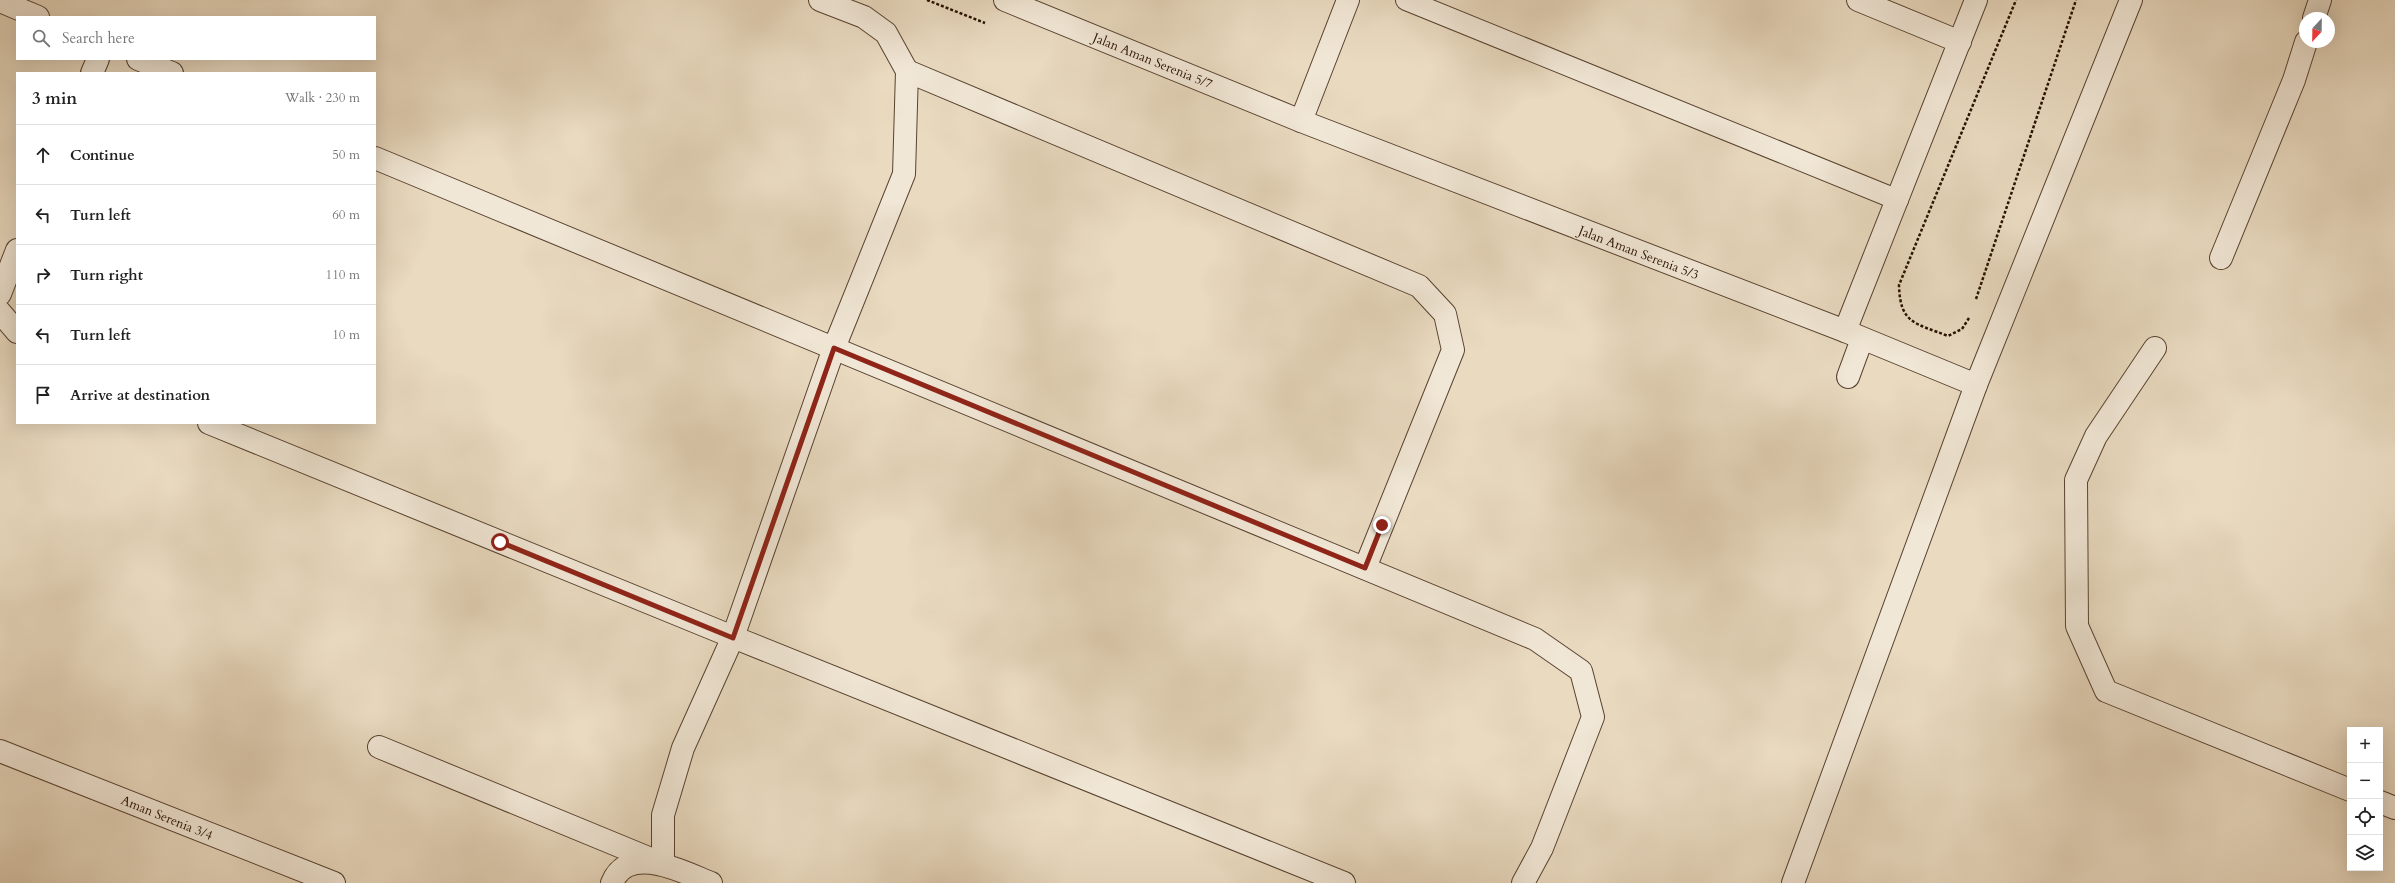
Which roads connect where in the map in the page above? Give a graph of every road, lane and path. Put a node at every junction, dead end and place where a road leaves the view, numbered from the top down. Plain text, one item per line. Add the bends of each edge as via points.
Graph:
1 (820, 0) edge
2 (1005, 0) edge
3 (1348, 0) edge
4 (1406, 0) edge
5 (1858, 0) edge
6 (1976, 0) edge
7 (2016, 0) edge
8 (2076, 0) edge
9 (2131, 0) edge
10 (2320, 0) edge
11 (0, 1) edge
12 (2316, 12) edge
13 (36, 16) edge
14 (1960, 42) junction
15 (2304, 48) edge
16 (98, 60) edge
17 (140, 60) edge
18 (907, 71) junction
19 (92, 72) edge
20 (170, 72) edge
21 (1301, 121) junction
22 (376, 158) edge
23 (1898, 200) junction
24 (16, 253) edge
25 (2221, 258) dead end
26 (0, 294) edge
27 (1976, 301) dead end
28 (0, 312) edge
29 (1971, 315) dead end
30 (16, 331) edge
31 (1853, 335) junction
32 (834, 348) junction
33 (2155, 348) dead end
34 (1848, 376) dead end
35 (1976, 385) junction
36 (211, 424) edge
37 (1365, 568) junction
38 (733, 638) junction
39 (379, 747) dead end
40 (0, 751) edge
41 (2347, 789) edge
42 (663, 864) junction
43 (334, 883) edge
44 (612, 883) edge
45 (711, 883) edge
46 (1344, 883) edge
47 (1523, 883) edge
48 (1793, 883) edge

1 - 18 street via 864,17 886,33
2 - 21 street, Jalan Aman Serenia 5/7
3 - 21 street
4 - 23 lane
5 - 14 street
6 - 14 street
7 - 29 path via 1899,285 1900,302 1906,318 1922,326 1948,336 1962,329
8 - 27 path
9 - 35 street
10 - 12 street
11 - 13 street
14 - 23 street
15 - 25 street via 2294,80
16 - 19 street
17 - 20 street
18 - 32 street via 904,174
18 - 37 street via 1419,286 1445,314 1453,350
21 - 31 street, Jalan Aman Serenia 5/3
22 - 32 street
23 - 31 street
24 - 26 street
28 - 30 street
31 - 34 street
31 - 35 street, Jalan Aman Serenia 5/3
32 - 37 street
32 - 38 street
33 - 41 street via 2096,436 2076,480 2076,626 2106,691
35 - 48 street
36 - 38 street
37 - 47 street via 1535,639 1581,671 1593,717 1542,848
38 - 42 street via 683,748 663,815
38 - 46 street
39 - 42 street
40 - 43 street, Aman Serenia 3/4
42 - 44 street via 633,863 616,873
42 - 45 street

